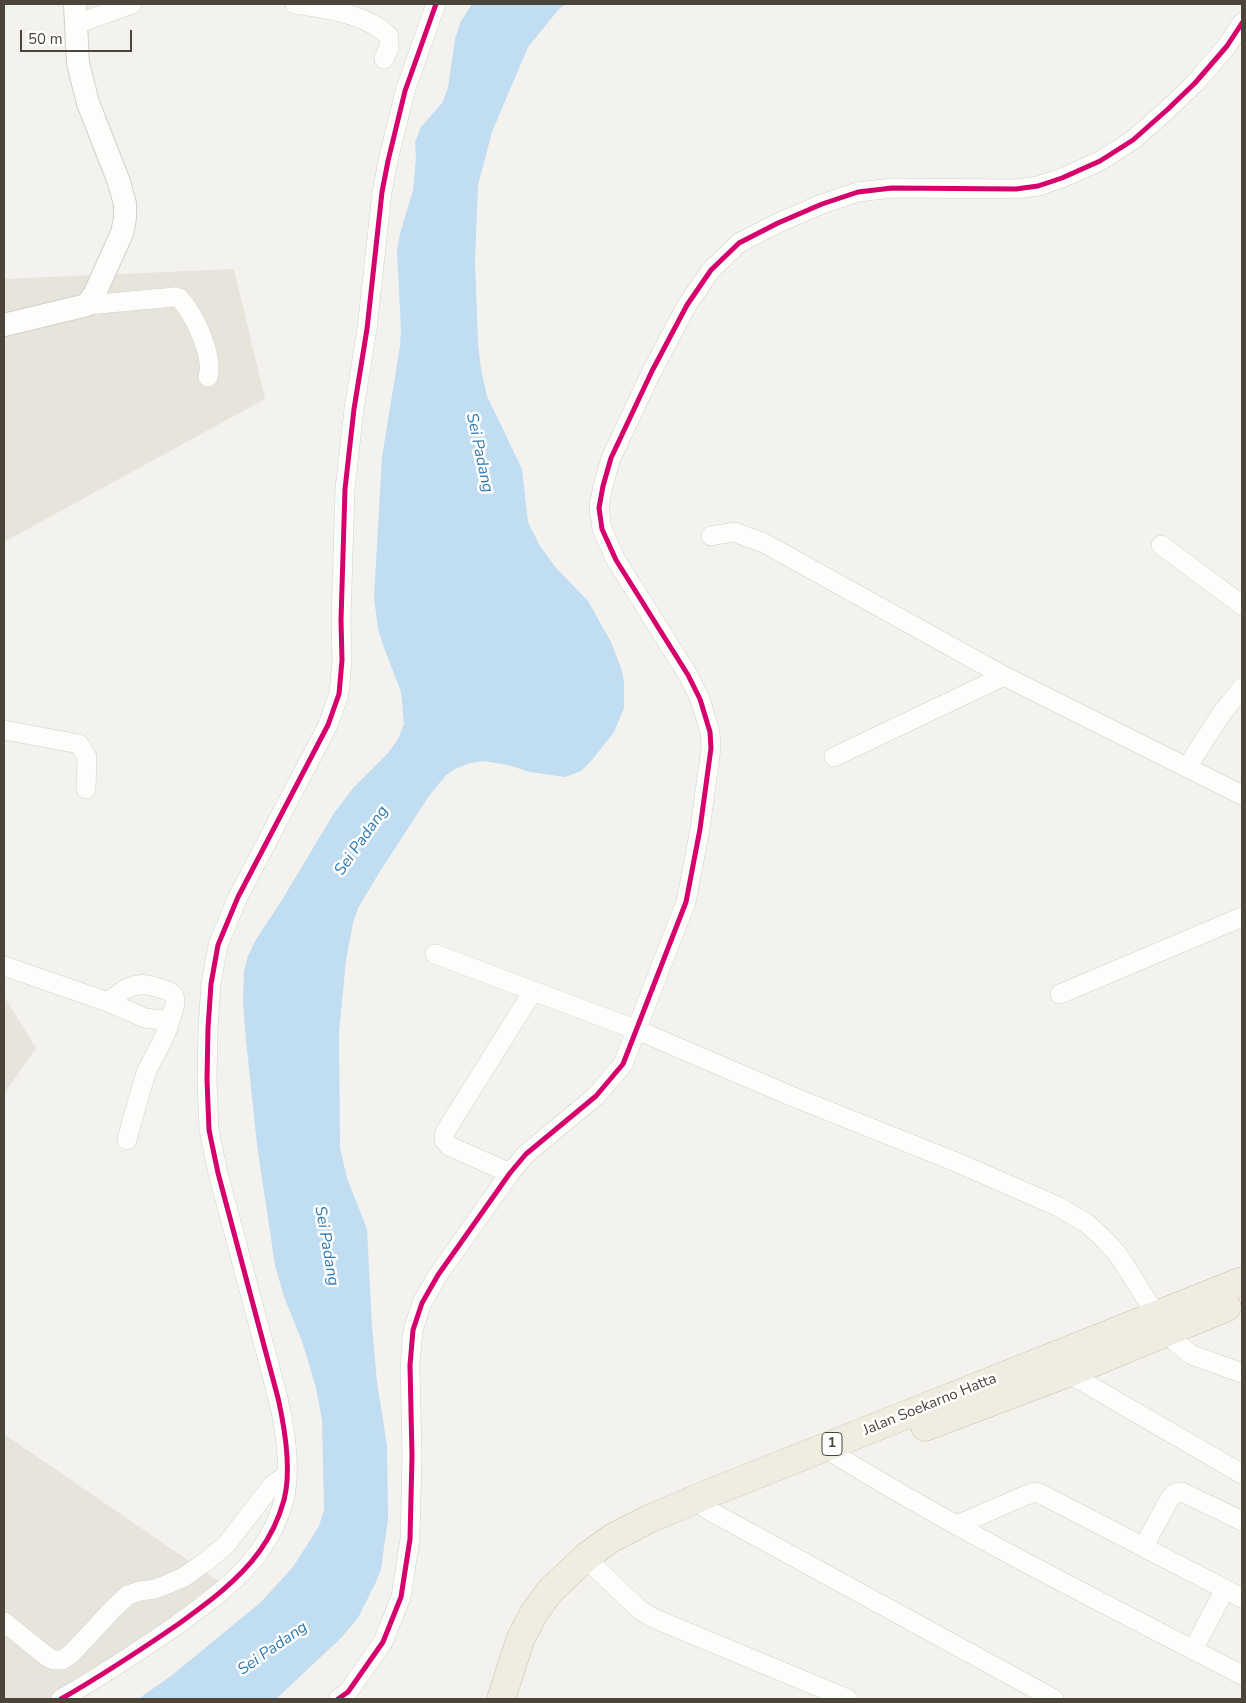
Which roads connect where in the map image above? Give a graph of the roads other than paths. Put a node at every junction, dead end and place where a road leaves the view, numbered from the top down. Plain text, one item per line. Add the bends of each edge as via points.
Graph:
1 (132, 4) edge
2 (295, 4) edge
3 (436, 4) edge
4 (75, 14) edge
5 (1242, 23) edge
6 (384, 60) dead end
7 (87, 305) junction
8 (4, 325) edge
9 (208, 377) dead end
10 (711, 536) dead end
11 (1160, 545) dead end
12 (1242, 605) edge
13 (1004, 676) junction
14 (1242, 688) edge
15 (4, 730) edge
16 (834, 756) dead end
17 (1187, 767) junction
18 (86, 789) dead end
19 (1242, 795) edge
20 (1242, 917) edge
21 (435, 954) dead end
22 (4, 966) edge
23 (533, 991) junction
24 (1060, 994) dead end
25 (108, 1002) junction
26 (170, 1021) junction
27 (637, 1030) junction
28 (127, 1140) dead end
29 (510, 1173) junction
30 (1242, 1281) edge
31 (1242, 1301) edge
32 (1161, 1324) junction
33 (1068, 1373) junction
34 (1242, 1373) edge
35 (832, 1453) junction
36 (1242, 1474) edge
37 (286, 1476) junction
38 (702, 1505) junction
39 (1242, 1521) edge
40 (957, 1525) junction
41 (1144, 1546) junction
42 (597, 1569) junction
43 (1225, 1589) junction
44 (1242, 1598) edge
45 (4, 1622) edge
46 (1193, 1650) junction
47 (1242, 1675) edge
48 (61, 1699) edge
49 (338, 1699) edge
50 (501, 1699) edge
51 (518, 1699) edge
52 (848, 1699) edge
53 (1054, 1699) edge

1 - 4 street
2 - 6 street via 340,12 380,28 389,36
3 - 37 street via 405,91 382,192 345,489 339,694 328,725 238,897 218,945 211,984 207,1080 209,1130 278,1398 286,1435
4 - 7 street via 78,62 88,103 119,182 125,218 118,242
5 - 27 street via 1194,84 1133,140 1100,162 1038,186 1016,189 892,188 858,192 822,204 740,243 710,270 687,305 611,458 599,508 602,529 616,560 688,676 700,699 710,732 711,748 700,829 686,902
7 - 8 street
7 - 9 street via 179,298 207,349
10 - 13 street via 734,532 764,544
11 - 12 street
13 - 16 street
13 - 17 street
14 - 17 street
15 - 18 street via 79,744 87,757
17 - 19 street
20 - 24 street
21 - 23 street
22 - 25 street
23 - 27 street
23 - 29 street via 444,1140 449,1146
25 - 26 street via 145,1018
25 - 26 street via 129,987 146,984 174,996
26 - 28 street via 166,1037 146,1074
27 - 29 street via 623,1064 596,1096 526,1154
27 - 32 street via 1059,1207 1086,1223 1119,1256
29 - 49 street via 438,1274 422,1302 413,1330 410,1365 410,1539 401,1597 382,1642 348,1692
30 - 32 highway, Jalan Soekarno Hatta / 1
31 - 32 highway, Jalan Soekarno Hatta / 1
32 - 33 highway, Jalan Soekarno Hatta / 1
32 - 34 street via 1192,1355
32 - 35 highway, Jalan Soekarno Hatta / 1
33 - 35 highway, Jalan Soekarno Hatta / 1
33 - 36 street
35 - 38 highway, Jalan Soekarno Hatta / 1
35 - 40 street
37 - 45 street via 272,1484 225,1546 184,1577 128,1596 62,1660 49,1658
37 - 48 street via 284,1499 274,1526 259,1552 229,1585 159,1638
38 - 42 highway, Jalan Soekarno Hatta / 1
38 - 50 highway, Jalan Soekarno Hatta / 1 via 649,1519 612,1538 587,1556 550,1591 521,1638
38 - 53 street
39 - 41 street via 1182,1492 1175,1493
40 - 41 street via 1035,1492
40 - 46 street
41 - 43 street
42 - 51 highway, Jalan Soekarno Hatta / 1 via 567,1598 546,1628 534,1649
42 - 52 street via 640,1610 653,1618
43 - 44 street
43 - 46 street
46 - 47 street

